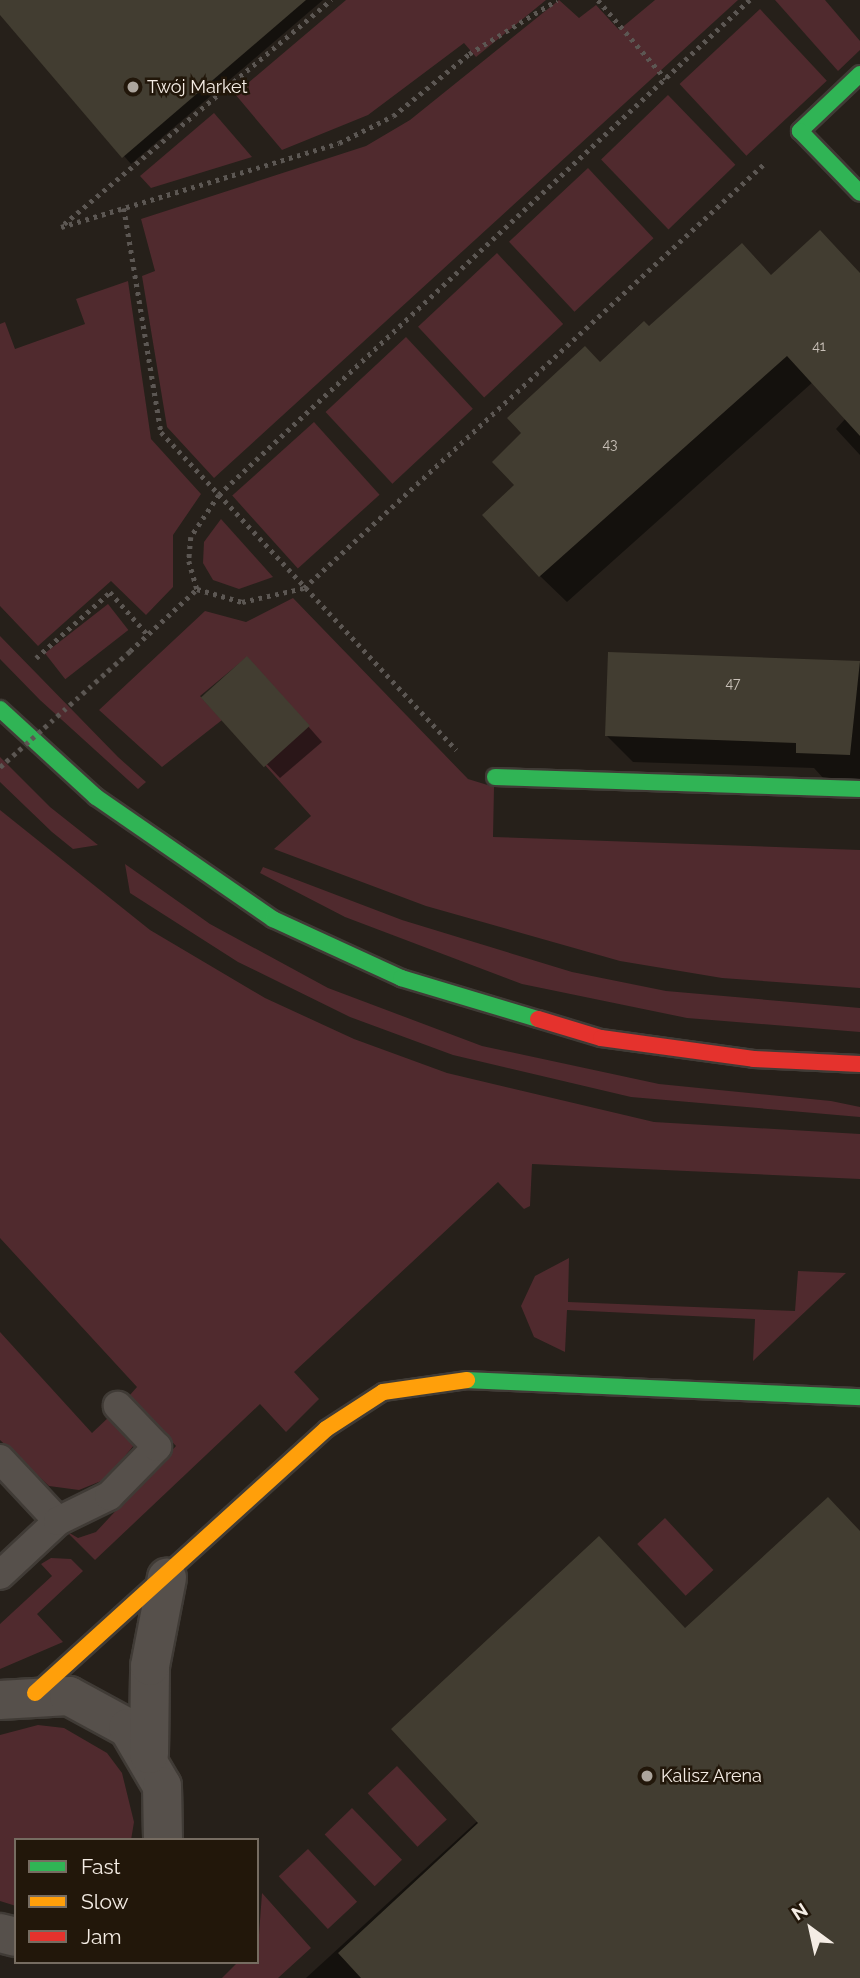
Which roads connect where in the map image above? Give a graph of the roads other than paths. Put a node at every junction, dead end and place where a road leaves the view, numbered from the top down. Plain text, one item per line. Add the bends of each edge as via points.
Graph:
1 (860, 74) edge
2 (860, 193) edge
3 (0, 709) edge
4 (495, 777) road end
5 (860, 789) edge
6 (860, 1064) edge
7 (860, 1397) edge
8 (118, 1406) dead end
9 (0, 1459) edge
10 (58, 1521) junction
11 (0, 1575) edge
12 (167, 1578) junction
13 (17, 1696) edge
14 (149, 1754) junction
15 (163, 1838) edge

1 - 2 street via 800,131
3 - 6 street via 96,797 184,864 274,919 381,970 601,1038 754,1059
4 - 5 street
7 - 12 street via 456,1380 383,1392 326,1429
8 - 10 lane via 157,1447 109,1496
9 - 10 lane
10 - 11 lane
12 - 13 street
12 - 14 street via 150,1666
13 - 14 street via 101,1707
14 - 15 street via 162,1786

